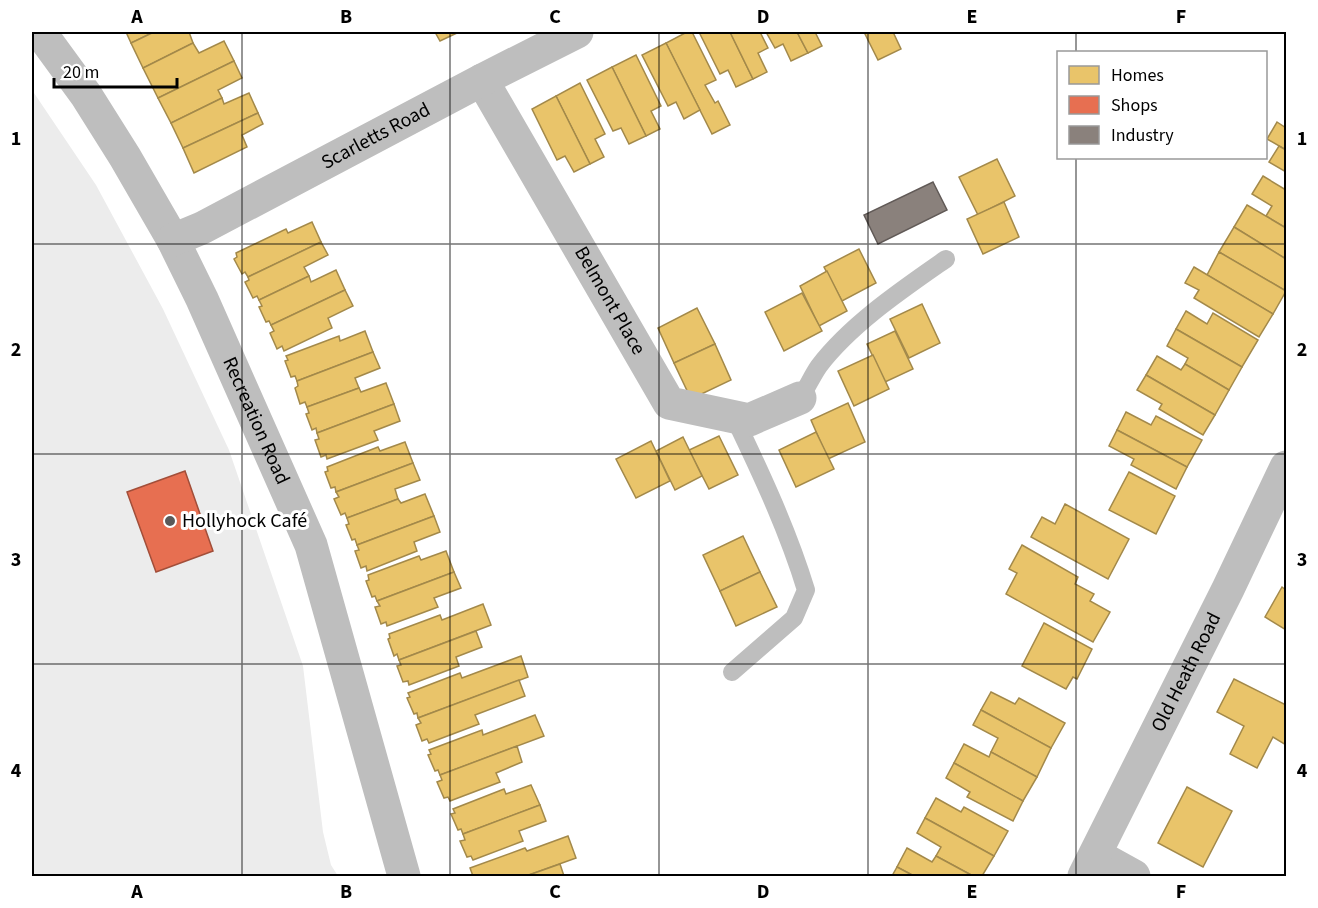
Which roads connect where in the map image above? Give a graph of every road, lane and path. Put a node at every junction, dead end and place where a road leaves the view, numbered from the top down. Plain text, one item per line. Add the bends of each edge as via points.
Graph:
1 (40, 32) edge
2 (577, 32) edge
3 (482, 80) junction
4 (173, 240) junction
5 (946, 258) dead end
6 (800, 398) joint
7 (734, 417) junction
8 (1287, 467) edge
9 (732, 672) dead end
10 (1090, 866) edge
11 (404, 876) edge
12 (1134, 876) edge

1 - 4 street, Recreation Road via 126,157
2 - 3 street, Scarletts Road
3 - 4 street, Scarletts Road
3 - 7 street, Belmont Place via 669,403
4 - 11 street, Recreation Road via 311,545
5 - 6 lane via 854,330 819,366
6 - 7 street, Belmont Place via 749,420
7 - 9 lane via 806,590 794,618
8 - 10 street, Old Heath Road
10 - 12 street

